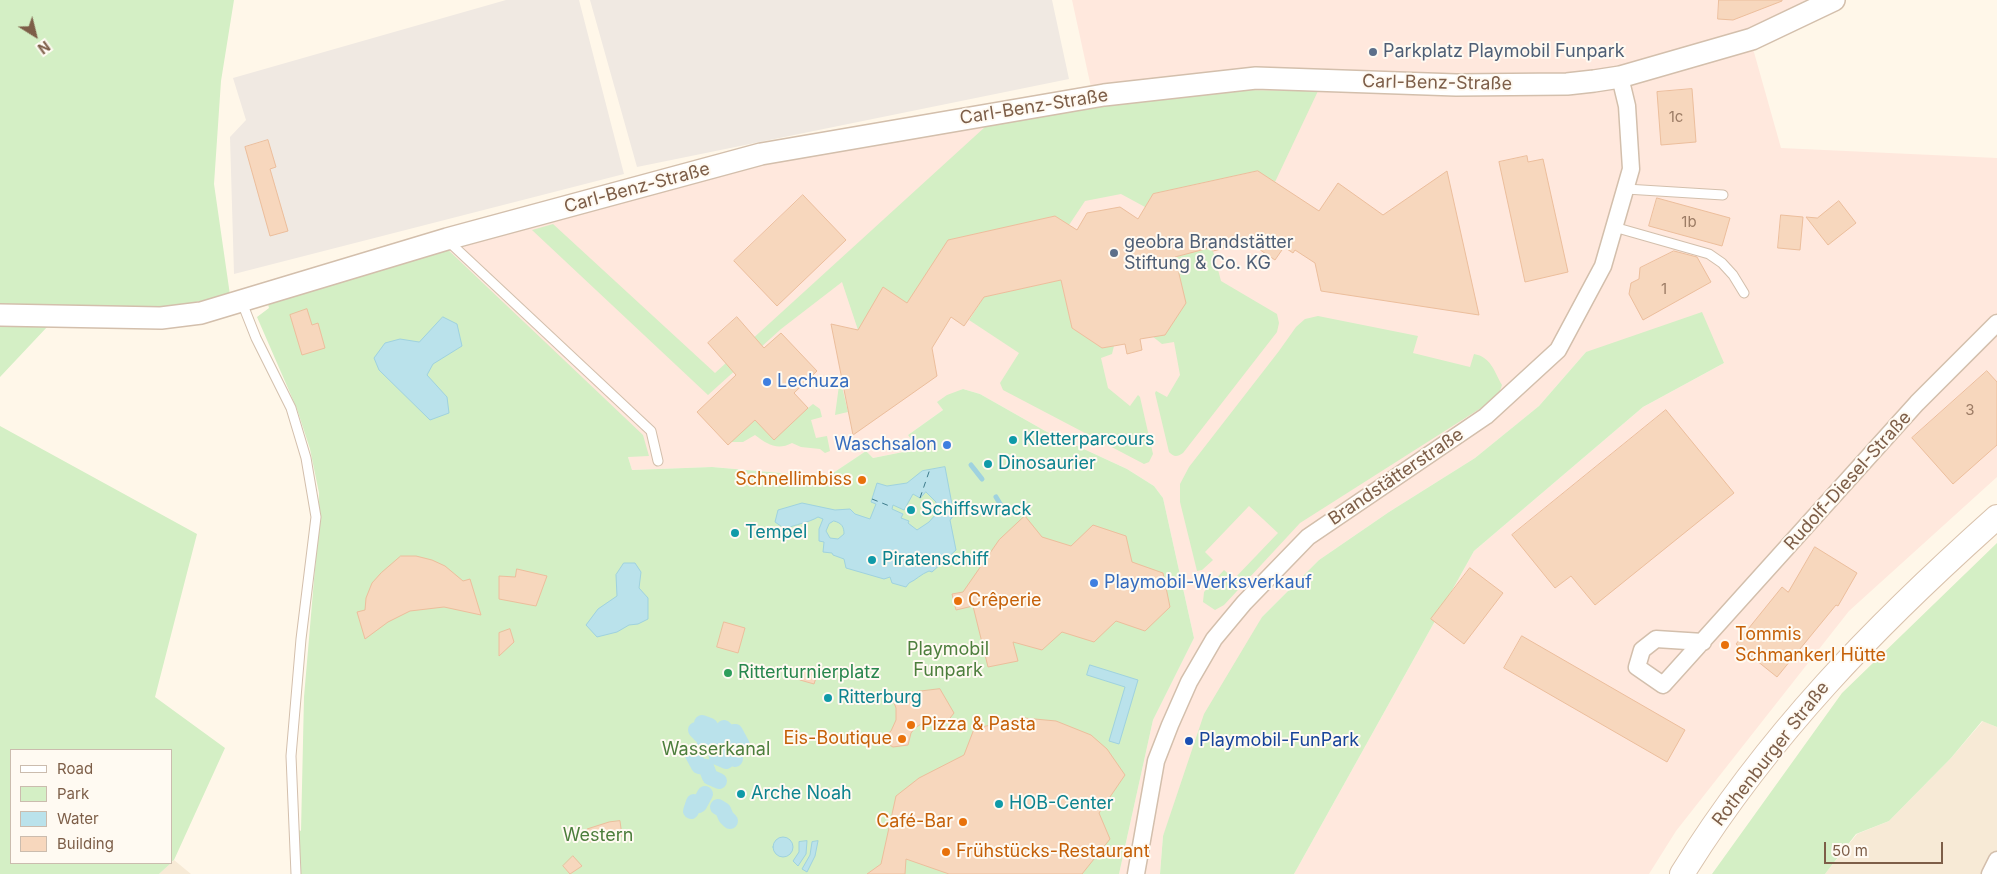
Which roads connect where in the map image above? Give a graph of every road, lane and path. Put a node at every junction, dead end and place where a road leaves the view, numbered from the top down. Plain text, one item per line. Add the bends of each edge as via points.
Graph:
1 (1834, 0) edge
2 (1620, 77) junction
3 (1626, 189) junction
4 (1723, 195) dead end
5 (1614, 227) junction
6 (447, 240) junction
7 (1744, 293) dead end
8 (241, 300) junction
9 (0, 315) edge
10 (1997, 323) edge
11 (658, 461) dead end
12 (1997, 517) edge
13 (1703, 642) dead end
14 (1997, 860) edge
15 (296, 874) edge
16 (1136, 874) edge
17 (1682, 874) edge
18 (1990, 874) edge

1 - 2 street, Carl-Benz-Straße via 1752,40
2 - 3 street, Brandstätterstraße via 1627,106 1632,169
2 - 6 street, Carl-Benz-Straße via 1567,84 1465,85 1256,78 1104,95 761,154
3 - 4 lane
3 - 5 street, Brandstätterstraße
5 - 7 lane via 1709,254 1728,269
5 - 16 street, Brandstätterstraße via 1603,266 1558,350 1486,416 1308,537 1214,639 1189,682 1156,760
6 - 8 street, Carl-Benz-Straße
6 - 11 lane via 651,431
8 - 9 street, Carl-Benz-Straße via 201,313 161,318
8 - 15 lane via 291,408 306,458 316,517 291,756
10 - 13 street, Rudolf-Diesel-Straße via 1917,403
12 - 17 main road, Rothenburger Straße via 1884,621 1813,697 1754,770
14 - 18 street

